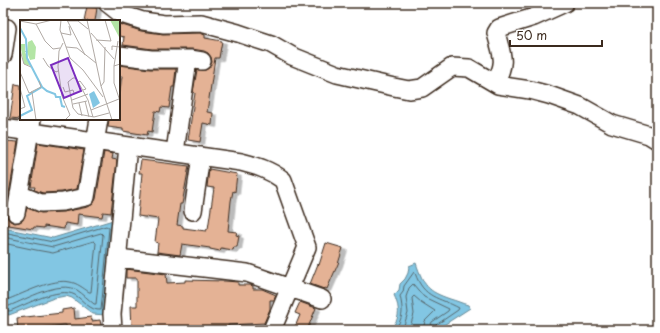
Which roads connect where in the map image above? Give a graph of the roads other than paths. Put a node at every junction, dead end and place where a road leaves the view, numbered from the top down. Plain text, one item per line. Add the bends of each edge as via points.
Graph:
1 (107, 3) edge
2 (565, 3) edge
3 (7, 28) dead end
4 (3, 55) edge
5 (120, 55) edge
6 (495, 83) junction
7 (99, 120) edge
8 (31, 125) edge
9 (3, 128) edge
10 (657, 140) edge
11 (96, 141) junction
12 (128, 146) junction
13 (175, 152) junction
14 (201, 156) junction
15 (19, 194) junction
16 (192, 211) dead end
17 (16, 213) dead end
18 (118, 258) junction
19 (290, 287) junction
20 (322, 299) dead end
21 (113, 330) edge
22 (272, 330) edge

1 - 6 street via 121,14 143,21 164,24 201,23 238,32 337,74 394,87 409,90 422,88 452,67 469,68
2 - 6 street via 500,28 496,33 503,62
3 - 4 street
5 - 13 street via 195,60
6 - 10 street via 549,95 580,106 612,124
7 - 11 street
8 - 9 street
8 - 11 street
8 - 15 street
11 - 12 street
11 - 15 street via 86,197 41,203
12 - 13 street
12 - 18 street
13 - 14 street
14 - 16 street
14 - 19 street via 258,166 283,180 307,247
15 - 17 street
18 - 19 street via 247,273
18 - 21 street via 112,314
19 - 20 street
19 - 22 street

